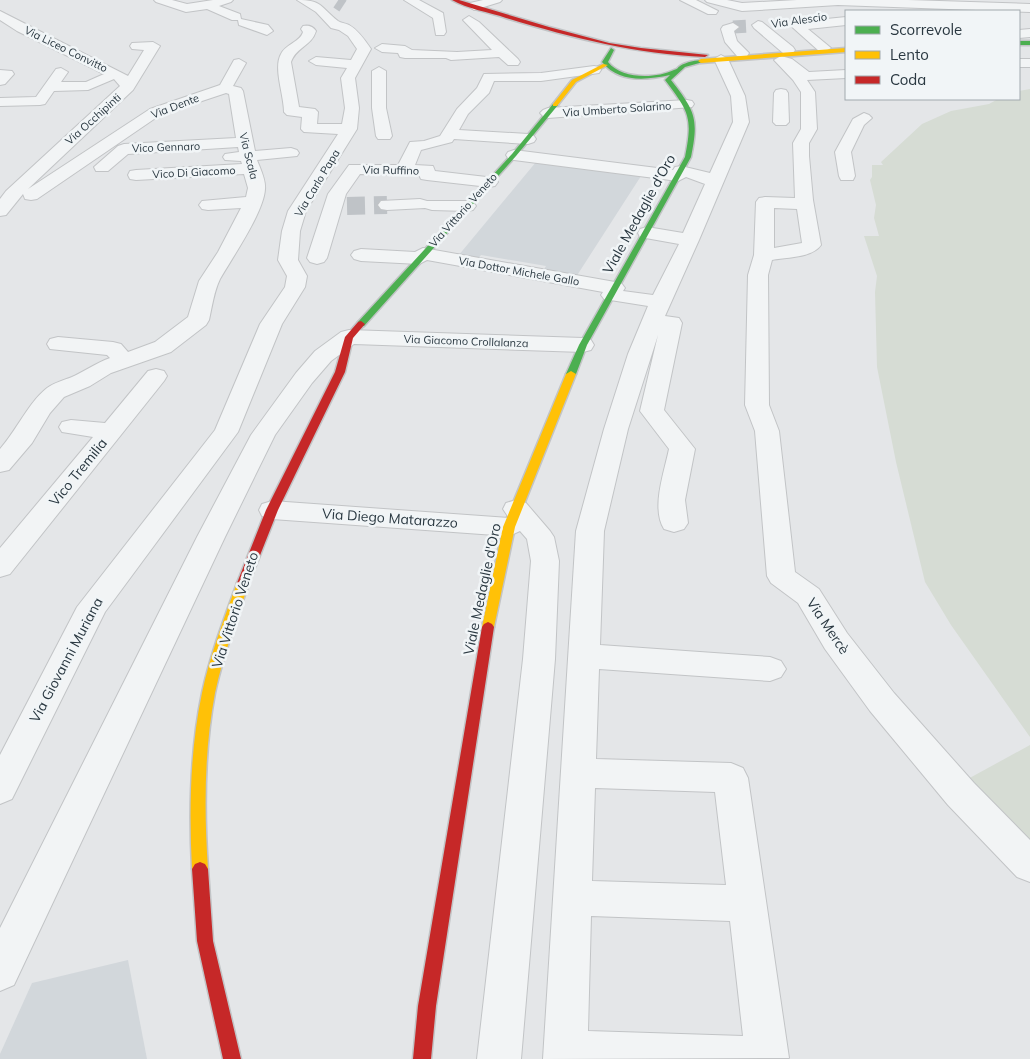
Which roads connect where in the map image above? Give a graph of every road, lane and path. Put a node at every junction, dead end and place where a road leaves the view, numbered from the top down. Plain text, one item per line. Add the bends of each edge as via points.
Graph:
1 (148, 0) edge
2 (155, 0) edge
3 (160, 0) edge
4 (227, 0) edge
5 (302, 0) edge
6 (410, 0) edge
7 (454, 0) edge
8 (686, 0) edge
9 (1000, 2) dead end
10 (1030, 3) edge
11 (208, 5) junction
12 (474, 6) joint
13 (494, 6) edge
14 (871, 6) junction
15 (849, 7) edge
16 (714, 8) edge
17 (925, 10) edge
18 (994, 10) edge
19 (0, 15) edge
20 (845, 21) edge
21 (732, 27) dead end
22 (307, 29) dead end
23 (267, 32) dead end
24 (440, 32) dead end
25 (455, 42) dead end
26 (605, 44) junction
27 (137, 46) dead end
28 (845, 46) edge
29 (382, 48) dead end
30 (822, 48) junction
31 (405, 50) junction
32 (845, 50) edge
33 (740, 51) junction
34 (501, 53) junction
35 (659, 53) junction
36 (782, 53) junction
37 (721, 59) junction
38 (239, 63) dead end
39 (301, 64) junction
40 (602, 64) junction
41 (355, 65) junction
42 (478, 68) junction
43 (518, 68) junction
44 (679, 69) junction
45 (379, 71) dead end
46 (61, 72) dead end
47 (845, 73) edge
48 (0, 74) edge
49 (115, 74) junction
50 (531, 77) junction
51 (0, 81) edge
52 (50, 87) junction
53 (128, 88) junction
54 (231, 91) junction
55 (781, 93) dead end
56 (560, 98) junction
57 (0, 102) edge
58 (687, 104) junction
59 (548, 113) junction
60 (864, 118) dead end
61 (781, 122) dead end
62 (149, 128) dead end
63 (349, 128) junction
64 (822, 131) dead end
65 (449, 134) junction
66 (384, 136) dead end
67 (528, 139) junction
68 (291, 153) dead end
69 (249, 155) junction
70 (514, 155) junction
71 (213, 158) dead end
72 (814, 166) dead end
73 (404, 170) junction
74 (94, 174) dead end
75 (680, 174) junction
76 (136, 175) dead end
77 (847, 176) dead end
78 (489, 182) junction
79 (714, 182) junction
80 (228, 190) dead end
81 (12, 195) junction
82 (255, 195) junction
83 (805, 202) junction
84 (208, 205) dead end
85 (467, 206) junction
86 (0, 210) edge
87 (389, 210) tunnel mouth
88 (647, 233) junction
89 (690, 240) junction
90 (361, 255) dead end
91 (421, 256) junction
92 (317, 258) dead end
93 (761, 265) junction
94 (613, 291) junction
95 (656, 311) junction
96 (349, 337) junction
97 (58, 344) dead end
98 (583, 345) junction
99 (125, 361) junction
100 (156, 376) dead end
101 (71, 427) dead end
102 (111, 431) junction
103 (226, 432) junction
104 (263, 435) junction
105 (0, 464) edge
106 (180, 491) joint
107 (272, 510) junction
108 (512, 518) junction
109 (674, 523) dead end
110 (0, 567) edge
111 (584, 656) junction
112 (770, 669) dead end
113 (579, 772) junction
114 (0, 789) edge
115 (1030, 864) edge
116 (573, 898) junction
117 (748, 904) junction
118 (0, 971) edge
119 (231, 1055) edge
120 (565, 1055) edge
121 (422, 1059) edge
122 (499, 1059) edge

1 - 2 street
3 - 11 street via 186,8
4 - 11 street
5 - 41 street, Via Carlo Papa via 320,9 331,30 343,26 352,33 364,49
6 - 24 street via 439,16
7 - 12 street
8 - 16 street
9 - 10 street
11 - 23 street
12 - 13 street
13 - 26 street
13 - 34 street via 469,20
14 - 15 street
14 - 16 street via 838,1
14 - 17 street
14 - 18 street
15 - 16 street via 756,12
15 - 36 street, Via Alescio via 755,25
19 - 49 street, Via Liceo Convitto
20 - 30 street via 798,26
21 - 33 street via 727,29 731,42
22 - 39 street via 310,32 307,39 294,45 284,60
25 - 31 street via 419,42
26 - 35 street
26 - 40 street via 612,49
27 - 53 street, Via Occhipinti via 153,40
28 - 30 street
29 - 31 street
30 - 32 street
30 - 36 street
30 - 47 street
31 - 42 street via 405,54
33 - 35 street via 694,56
33 - 36 street
34 - 42 street
34 - 43 street
35 - 40 street via 622,53
35 - 44 street via 677,58 683,64
36 - 37 street
36 - 47 street via 806,76
36 - 83 street via 808,92 808,129 801,143
37 - 44 street via 700,61
37 - 79 street via 745,95 741,122
38 - 54 street
39 - 41 street
39 - 63 street via 292,98 292,112 310,112 309,129
40 - 44 street via 614,71 640,76 660,76
40 - 50 street
40 - 56 street, Via Vittorio Veneto via 574,80
41 - 63 street, Via Carlo Papa via 348,78 352,108
42 - 43 street
42 - 50 street
42 - 65 street via 484,90 462,112
43 - 50 street
44 - 58 street via 668,80
45 - 66 street via 379,108
46 - 52 street
48 - 51 street via 7,74
49 - 52 street via 88,86
49 - 53 street, Via Liceo Convitto
50 - 56 street
52 - 57 street via 40,101
53 - 81 street, Via Occhipinti
54 - 62 street via 197,111 164,121 157,128
54 - 69 street, Via Scala
54 - 81 street, Via Dente via 156,112 32,195
55 - 61 street
56 - 59 street, Via Vittorio Veneto
58 - 59 street, Via Umberto Solarino
58 - 75 street, Viale Medaglie d'Oro via 694,128 688,157
59 - 67 street, Via Vittorio Veneto
60 - 77 street via 858,122 843,152
63 - 103 street, Via Carlo Papa via 297,211 288,260 297,282 288,302 271,324 240,406
64 - 72 street via 816,141
65 - 67 street
65 - 73 street via 446,139 425,146 416,145
67 - 70 street, Via Vittorio Veneto
68 - 69 street
69 - 71 street
69 - 74 street, Vico Gennaro via 124,149
69 - 76 street, Vico Di Giacomo via 187,167 152,181
69 - 82 street, Via Scala
70 - 75 street
70 - 78 street, Via Vittorio Veneto
73 - 78 street, Via Ruffino via 427,170 427,175
73 - 92 street, Via Ruffino via 355,169 337,194
75 - 79 street via 708,178
75 - 88 street, Viale Medaglie d'Oro
78 - 85 street, Via Vittorio Veneto
79 - 89 street
80 - 82 street
81 - 86 street, Via Occhipinti
82 - 84 street
82 - 99 street via 228,252 210,281 198,320 163,347
83 - 93 street via 812,245
83 - 93 street, Via Mercè via 765,202
85 - 87 street via 426,205
85 - 91 street, Via Vittorio Veneto
88 - 89 street
88 - 94 street, Viale Medaglie d'Oro
89 - 95 street
90 - 91 street
91 - 94 street, Via Dottor Michele Gallo
91 - 96 street, Via Vittorio Veneto
93 - 115 street, Via Mercè via 757,405 767,431 781,576 809,596 836,641 882,702 961,794
94 - 95 street, Via Dottor Michele Gallo
94 - 98 street, Viale Medaglie d'Oro
95 - 109 street, Via Dottor Michele Gallo via 671,323 652,411 682,449 672,500
95 - 111 street via 616,429 590,531
96 - 98 street, Via Giacomo Crollalanza
96 - 104 street, Via Vittorio Veneto via 323,356
96 - 107 street, Via Vittorio Veneto via 340,372
97 - 99 street via 113,349
98 - 108 street, Viale Medaglie d'Oro
99 - 105 street via 56,392
100 - 102 street, Vico Tremilia
101 - 102 street
102 - 110 street, Vico Tremilia
103 - 104 street
103 - 106 street, Via Carlo Papa
104 - 118 street, Via Vittorio Veneto
106 - 114 street, Via Giovanni Muriana via 92,606
107 - 108 street, Via Diego Matarazzo
107 - 119 street, Via Vittorio Veneto via 222,643 206,707 199,772 199,861 206,941
108 - 121 street, Viale Medaglie d'Oro via 486,638 427,1006
108 - 122 street via 540,537 545,562 538,669
111 - 112 street
111 - 113 street
113 - 116 street
113 - 117 street via 731,778
116 - 117 street
116 - 120 street
117 - 120 street via 767,1058

